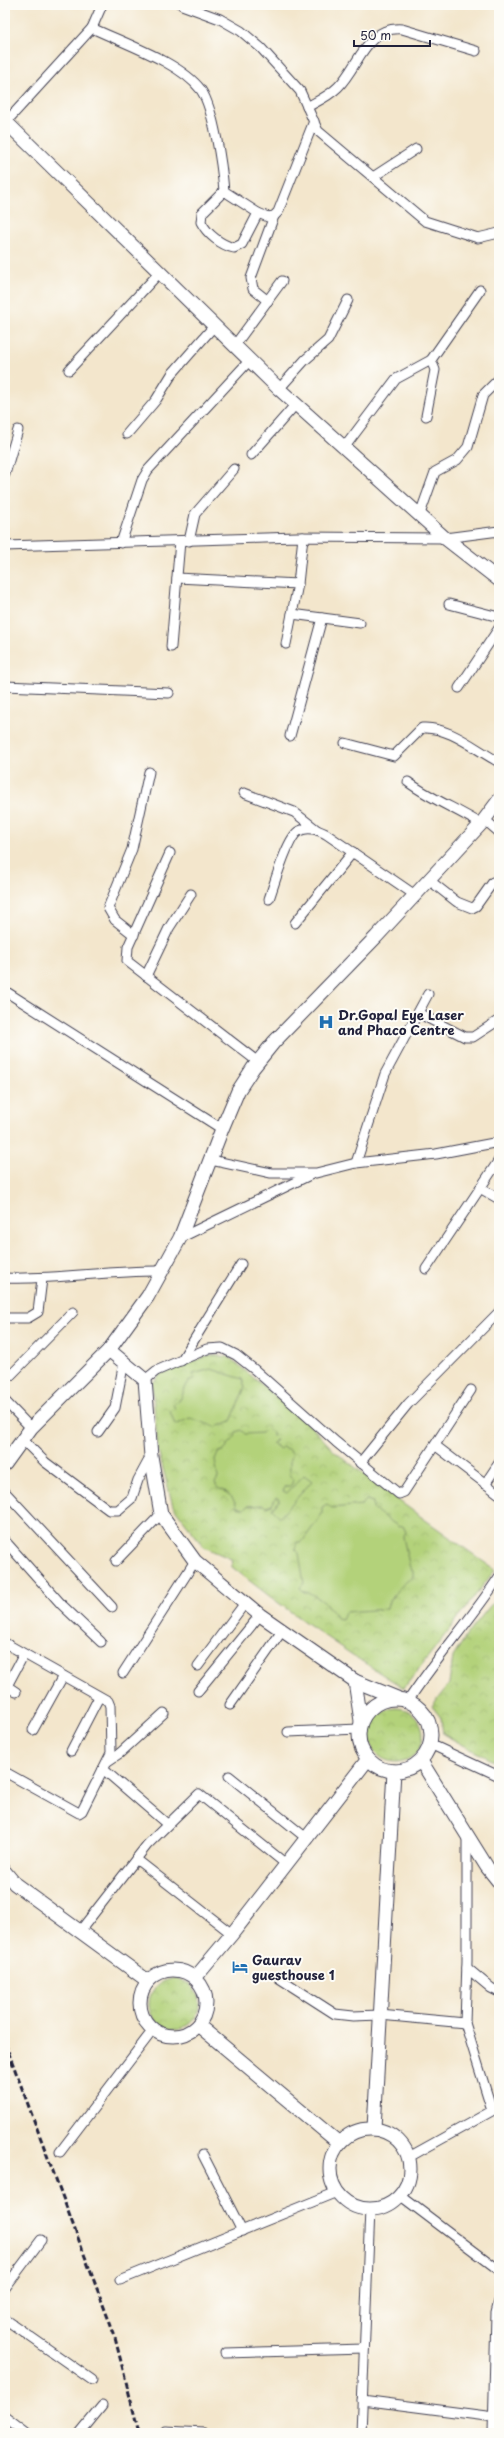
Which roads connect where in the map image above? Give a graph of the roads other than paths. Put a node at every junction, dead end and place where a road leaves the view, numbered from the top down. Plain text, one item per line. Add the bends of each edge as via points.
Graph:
1 (102, 5) edge
2 (182, 5) edge
3 (92, 28) junction
4 (476, 51) dead end
5 (307, 107) junction
6 (314, 121) junction
7 (5, 122) edge
8 (416, 149) dead end
9 (373, 177) junction
10 (224, 191) junction
11 (258, 213) junction
12 (274, 216) junction
13 (499, 233) edge
14 (161, 271) junction
15 (282, 281) dead end
16 (480, 290) dead end
17 (348, 300) dead end
18 (268, 301) junction
19 (215, 325) junction
20 (235, 346) junction
21 (250, 360) junction
22 (431, 360) junction
23 (70, 370) dead end
24 (499, 379) edge
25 (279, 388) junction
26 (296, 404) junction
27 (426, 416) dead end
28 (18, 430) dead end
29 (127, 434) dead end
30 (344, 448) junction
31 (250, 455) dead end
32 (234, 469) dead end
33 (5, 474) edge
34 (420, 514) junction
35 (499, 531) edge
36 (303, 537) junction
37 (445, 538) junction
38 (184, 541) junction
39 (121, 543) junction
40 (5, 546) edge
41 (177, 578) junction
42 (499, 580) edge
43 (298, 584) junction
44 (449, 604) dead end
45 (292, 614) junction
46 (499, 617) edge
47 (322, 618) junction
48 (360, 623) dead end
49 (499, 628) edge
50 (286, 644) dead end
51 (171, 647) dead end
52 (5, 686) edge
53 (459, 688) dead end
54 (169, 693) dead end
55 (290, 736) dead end
56 (345, 743) dead end
57 (499, 762) edge
58 (149, 772) dead end
59 (408, 782) dead end
60 (244, 793) dead end
61 (499, 800) edge
62 (482, 821) junction
63 (319, 831) junction
64 (499, 832) edge
65 (353, 852) junction
66 (170, 853) dead end
67 (429, 880) junction
68 (493, 882) dead end
69 (191, 894) dead end
70 (415, 895) junction
71 (269, 899) dead end
72 (295, 923) dead end
73 (134, 935) junction
74 (146, 976) junction
75 (5, 991) edge
76 (428, 994) dead end
77 (418, 1013) junction
78 (499, 1020) edge
79 (258, 1062) junction
80 (222, 1129) junction
81 (499, 1142) edge
82 (211, 1160) junction
83 (499, 1160) edge
84 (356, 1163) junction
85 (316, 1173) junction
86 (480, 1188) junction
87 (499, 1199) edge
88 (180, 1238) junction
89 (241, 1264) dead end
90 (426, 1269) dead end
91 (163, 1271) junction
92 (5, 1278) edge
93 (42, 1280) junction
94 (73, 1312) dead end
95 (499, 1312) edge
96 (5, 1318) edge
97 (109, 1350) junction
98 (124, 1362) junction
99 (180, 1363) junction
100 (146, 1380) junction
101 (5, 1381) edge
102 (471, 1390) dead end
103 (5, 1401) edge
104 (31, 1428) junction
105 (98, 1432) dead end
106 (22, 1439) junction
107 (436, 1446) junction
108 (151, 1456) junction
109 (360, 1463) junction
110 (5, 1464) edge
111 (499, 1464) edge
112 (485, 1484) junction
113 (5, 1492) edge
114 (499, 1494) edge
115 (161, 1514) junction
116 (5, 1541) edge
117 (116, 1561) dead end
118 (195, 1561) junction
119 (499, 1577) edge
120 (245, 1603) junction
121 (112, 1606) dead end
122 (260, 1615) junction
123 (282, 1630) junction
124 (101, 1642) dead end
125 (5, 1643) edge
126 (24, 1654) junction
127 (198, 1666) dead end
128 (122, 1673) dead end
129 (63, 1676) junction
130 (355, 1681) junction
131 (6, 1686) edge
132 (198, 1691) dead end
133 (16, 1692) dead end
134 (99, 1697) junction
135 (403, 1700) junction
136 (230, 1705) dead end
137 (164, 1713) dead end
138 (360, 1725) junction
139 (33, 1730) dead end
140 (288, 1732) dead end
141 (430, 1744) junction
142 (71, 1751) dead end
143 (368, 1759) junction
144 (421, 1761) junction
145 (105, 1765) junction
146 (394, 1771) junction
147 (5, 1772) edge
148 (229, 1776) dead end
149 (499, 1776) edge
150 (167, 1824) junction
151 (467, 1834) junction
152 (305, 1838) junction
153 (136, 1859) junction
154 (286, 1864) junction
155 (5, 1872) edge
156 (499, 1882) edge
157 (80, 1932) junction
158 (232, 1934) junction
159 (467, 1968) junction
160 (195, 1978) junction
161 (279, 1978) dead end
162 (148, 1981) junction
163 (499, 1992) edge
164 (380, 2015) junction
165 (465, 2023) junction
166 (198, 2025) junction
167 (153, 2030) junction
168 (496, 2109) edge
169 (374, 2128) junction
170 (339, 2143) junction
171 (60, 2152) dead end
172 (203, 2155) dead end
173 (409, 2157) junction
174 (337, 2192) junction
175 (401, 2196) junction
176 (370, 2209) junction
177 (242, 2231) junction
178 (41, 2240) dead end
179 (499, 2270) edge
180 (120, 2280) dead end
181 (5, 2288) edge
182 (499, 2301) edge
183 (5, 2319) edge
184 (364, 2349) junction
185 (225, 2353) dead end
186 (92, 2380) dead end
187 (362, 2400) junction
188 (102, 2406) dead end
189 (5, 2417) edge
190 (495, 2426) edge
191 (166, 2431) dead end
192 (26, 2433) edge
193 (80, 2433) edge
194 (204, 2433) edge
195 (361, 2433) edge
196 (367, 2433) edge

1 - 3 street
2 - 5 street via 220,19 240,31 290,79
3 - 7 street
3 - 10 street via 168,64 201,90 209,110 223,173
4 - 5 street via 402,29 380,31 369,42 338,88
5 - 6 street
6 - 9 street via 318,131
6 - 12 street
7 - 14 street
8 - 9 street
9 - 13 street via 425,221 478,238
10 - 11 street
10 - 11 street via 202,213 201,222 206,230 228,246 234,248 242,244
11 - 12 street via 268,217
12 - 18 street via 251,278 253,289
14 - 19 street
14 - 23 street
15 - 18 street
16 - 22 street
17 - 25 street via 328,340
18 - 20 street
19 - 20 street
19 - 29 street via 172,374 156,400
20 - 21 street
21 - 25 street
21 - 39 street via 148,470 142,480
22 - 27 street via 435,370
22 - 30 street via 396,379
24 - 34 street via 483,396 468,447 457,460 435,472
25 - 26 street
26 - 30 street
26 - 31 street
28 - 33 street
30 - 34 street
32 - 38 street via 195,514
34 - 37 street
35 - 37 street
36 - 37 street
36 - 38 street
36 - 43 street
37 - 42 street
38 - 39 street
38 - 41 street
39 - 40 street
41 - 43 street
41 - 51 street
43 - 45 street
44 - 46 street
45 - 47 street
45 - 50 street
47 - 48 street
47 - 55 street
49 - 53 street
52 - 54 street
56 - 57 street via 394,756 422,728 429,728 451,734
58 - 73 street via 132,850 108,908 115,920
59 - 62 street via 425,794
60 - 63 street via 294,812
61 - 62 street
62 - 64 street
62 - 67 street
63 - 65 street
63 - 71 street via 305,829 294,834
65 - 70 street
65 - 72 street
66 - 73 street
67 - 68 street via 457,902 472,908
67 - 70 street
69 - 74 street via 169,928
70 - 79 street
73 - 74 street via 128,947 127,961
74 - 79 street
75 - 80 street
76 - 77 street
77 - 78 street via 465,1037 472,1037
77 - 84 street via 385,1074
79 - 80 street via 238,1091
80 - 82 street
81 - 84 street via 436,1154
82 - 85 street via 271,1173
82 - 88 street
83 - 86 street
84 - 85 street
85 - 88 street
86 - 87 street
86 - 90 street
88 - 91 street
89 - 99 street
91 - 93 street via 131,1271
91 - 97 street via 129,1325
92 - 93 street
93 - 96 street via 38,1312 28,1318
94 - 101 street
95 - 109 street via 408,1404
97 - 98 street
97 - 104 street
98 - 100 street
98 - 105 street via 115,1408
99 - 100 street via 156,1371
99 - 109 street via 207,1349 222,1348 236,1355
100 - 108 street
102 - 107 street
103 - 104 street
104 - 106 street
106 - 108 street via 45,1462 109,1510 118,1510 132,1498
106 - 110 street
107 - 109 street via 404,1492 399,1494
107 - 112 street
108 - 115 street
111 - 112 street
112 - 114 street
113 - 121 street
115 - 117 street
115 - 118 street
116 - 124 street via 62,1606
118 - 120 street
118 - 128 street
119 - 135 street via 480,1606
120 - 122 street
120 - 127 street
122 - 123 street
122 - 132 street
123 - 130 street
123 - 136 street
125 - 126 street
126 - 129 street
126 - 131 street
129 - 134 street
129 - 139 street
130 - 135 street
130 - 138 street
131 - 133 street
134 - 142 street
134 - 145 street via 108,1701 110,1706 111,1753
135 - 138 street via 386,1699 376,1704 367,1711
135 - 141 street via 419,1707 427,1716 431,1727
137 - 145 street
138 - 140 street
138 - 143 street via 359,1741
141 - 144 street
141 - 149 street
143 - 146 street via 377,1766
143 - 152 street
144 - 146 street via 411,1768
144 - 151 street
145 - 147 street via 79,1813
145 - 150 street
146 - 164 street
148 - 152 street
150 - 153 street
150 - 154 street via 200,1794
151 - 156 street
151 - 159 street
152 - 154 street
153 - 157 street
153 - 158 street
154 - 158 street
155 - 157 street via 15,1884
157 - 162 street
158 - 160 street
159 - 163 street
159 - 165 street
160 - 162 street via 181,1971 165,1970
160 - 166 street via 206,1996 205,2011
161 - 164 street via 335,2014
162 - 167 street via 142,1991 140,2007 146,2022
164 - 165 street
164 - 169 street
165 - 168 street
166 - 167 street via 181,2035 162,2034
166 - 170 street
167 - 171 street
168 - 173 street
169 - 170 street via 361,2129
169 - 173 street via 387,2132 398,2140
170 - 174 street via 332,2154 330,2167 331,2180
172 - 177 street
173 - 175 street via 410,2178
174 - 176 street via 357,2207
174 - 177 street
175 - 176 street via 384,2207
175 - 179 street
176 - 184 street
177 - 180 street
178 - 181 street
182 - 190 street via 496,2312
183 - 186 street
184 - 185 street
184 - 187 street
187 - 190 street
187 - 195 street
188 - 193 street
189 - 192 street
191 - 194 street
195 - 196 street

